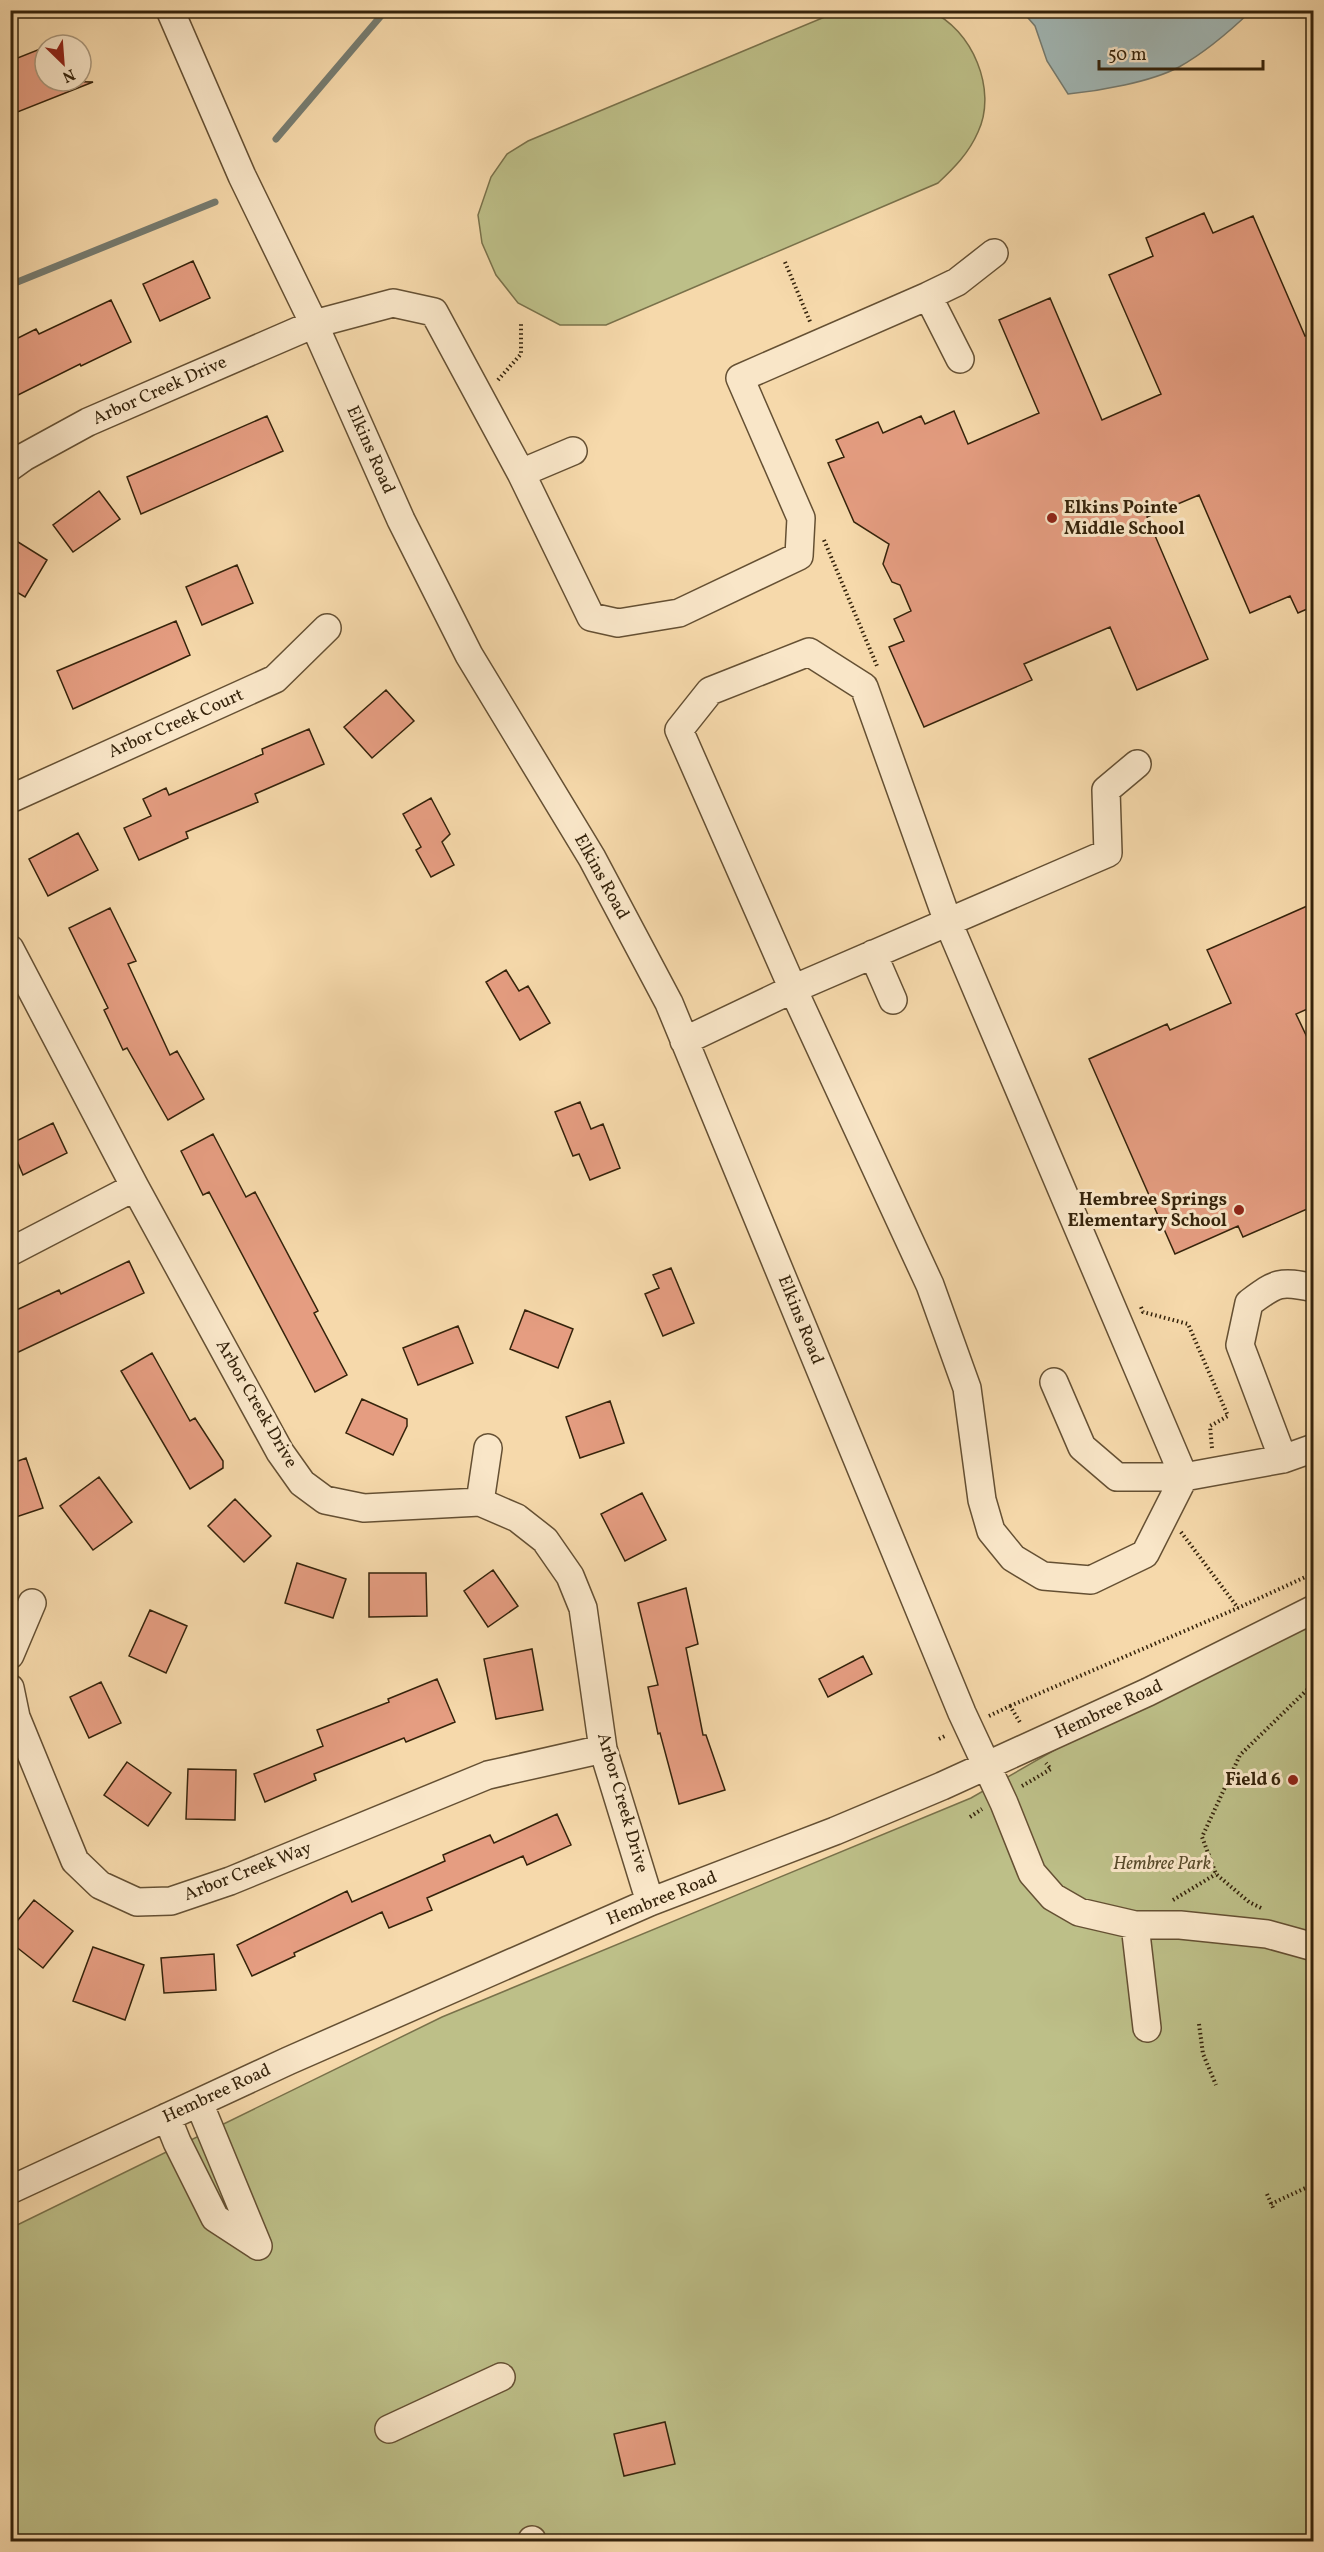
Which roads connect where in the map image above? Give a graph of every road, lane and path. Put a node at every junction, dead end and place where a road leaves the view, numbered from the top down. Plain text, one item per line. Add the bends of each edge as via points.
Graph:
1 (170, 10) edge
2 (994, 253) dead end
3 (785, 262) dead end
4 (928, 296) junction
5 (314, 324) junction
6 (520, 324) dead end
7 (802, 328) dead end
8 (960, 359) dead end
9 (481, 398) junction
10 (573, 451) dead end
11 (10, 467) edge
12 (521, 473) junction
13 (822, 535) dead end
14 (327, 628) dead end
15 (880, 674) dead end
16 (1137, 764) dead end
17 (10, 799) edge
18 (948, 922) junction
19 (11, 949) edge
20 (873, 954) junction
21 (793, 989) junction
22 (893, 1000) dead end
23 (684, 1041) junction
24 (135, 1187) junction
25 (10, 1252) edge
26 (1314, 1288) edge
27 (1138, 1301) dead end
28 (1054, 1382) dead end
29 (488, 1448) dead end
30 (1314, 1448) edge
31 (1283, 1460) junction
32 (1213, 1472) junction
33 (1184, 1477) junction
34 (480, 1502) junction
35 (1178, 1529) dead end
36 (1314, 1573) edge
37 (32, 1603) dead end
38 (1238, 1608) junction
39 (1314, 1610) edge
40 (10, 1655) edge
41 (1314, 1683) edge
42 (10, 1688) edge
43 (1010, 1706) dead end
44 (603, 1749) junction
45 (987, 1766) junction
46 (1216, 1874) junction
47 (650, 1902) junction
48 (1268, 1911) dead end
49 (1135, 1925) junction
50 (1167, 1926) junction
51 (1314, 1947) edge
52 (1199, 2024) dead end
53 (1147, 2028) dead end
54 (1216, 2085) dead end
55 (199, 2103) junction
56 (167, 2117) junction
57 (1314, 2184) edge
58 (10, 2190) edge
59 (1267, 2194) dead end
60 (1271, 2204) junction
61 (1274, 2210) dead end
62 (501, 2377) dead end
63 (389, 2429) dead end

1 - 5 street, Elkins Road via 242,176
2 - 4 street via 957,282
3 - 7 path via 811,324
4 - 8 street
4 - 12 street, Arbor Creek Drive via 740,378 801,518 799,556 679,613 618,623 591,617
5 - 9 street, Arbor Creek Drive via 393,303 434,312
5 - 11 street, Arbor Creek Drive via 88,422
5 - 23 street, Elkins Road via 401,520 469,655 592,858 669,1003
6 - 9 path via 521,354
9 - 12 street, Arbor Creek Drive
10 - 12 street
13 - 15 path
14 - 17 street, Arbor Creek Court via 275,679
16 - 18 street via 1106,790 1108,853
18 - 20 street
18 - 21 street via 864,687 809,652 710,690 679,730
18 - 33 street
19 - 24 street, Arbor Creek Drive
20 - 21 street
20 - 22 street
21 - 23 street
21 - 33 street via 930,1285 967,1388 982,1500 991,1531 1013,1558 1043,1576 1091,1580 1146,1554
23 - 45 street, Elkins Road
24 - 25 street
24 - 34 street, Arbor Creek Drive via 280,1452 302,1483 325,1500 364,1508
26 - 31 street via 1275,1284 1249,1303 1240,1345
27 - 32 path via 1143,1312 1188,1324 1228,1416 1210,1426
28 - 33 street via 1082,1447 1117,1477
29 - 34 street
30 - 31 street
31 - 32 street
32 - 33 street
34 - 44 street, Arbor Creek Drive via 517,1518 545,1540 570,1576 583,1608
35 - 38 path
36 - 38 path
37 - 40 street
38 - 43 path
39 - 45 street, Hembree Road
41 - 46 path via 1240,1755 1202,1837
42 - 44 street, Arbor Creek Way via 16,1717 75,1861 100,1886 137,1902 171,1901 230,1881 488,1775
44 - 47 street, Arbor Creek Drive
45 - 47 street, Hembree Road via 835,1831
45 - 49 street, Elkins Road via 1032,1873 1053,1897 1079,1912
46 - 48 path via 1249,1902
46 - 50 path via 1171,1901
47 - 55 street, Hembree Road
49 - 50 street, Elkins Road
49 - 53 street
50 - 51 street, Elkins Road via 1267,1934
52 - 54 path via 1203,2054
55 - 56 street, Hembree Road
55 - 56 street via 258,2246 215,2218
56 - 58 street, Hembree Road
57 - 60 path
59 - 60 path
60 - 61 path
62 - 63 street

